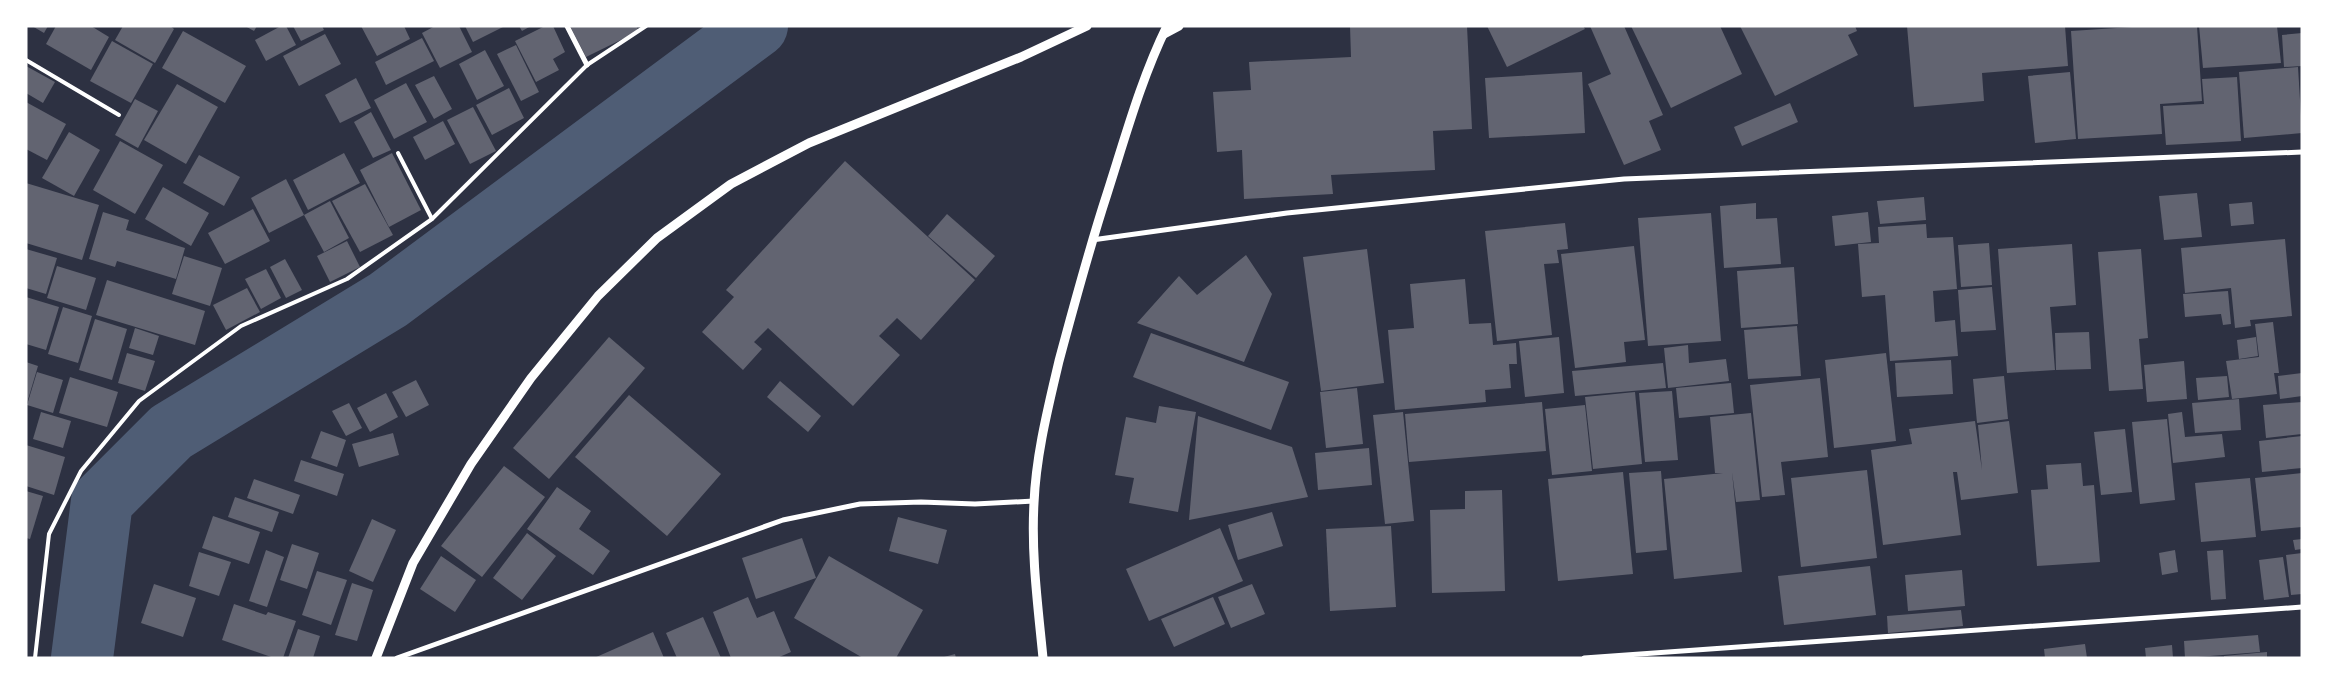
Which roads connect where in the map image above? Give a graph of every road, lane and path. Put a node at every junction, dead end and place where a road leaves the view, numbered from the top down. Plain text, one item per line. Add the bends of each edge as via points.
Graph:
1 (567, 26) edge
2 (646, 26) edge
3 (1087, 26) edge
4 (1179, 26) edge
5 (1165, 30) edge
6 (26, 60) edge
7 (588, 65) junction
8 (119, 115) dead end
9 (2302, 152) edge
10 (398, 153) dead end
11 (432, 219) junction
12 (1092, 240) junction
13 (1034, 501) junction
14 (2302, 607) edge
15 (35, 658) edge
16 (376, 658) edge
17 (397, 658) edge
18 (1043, 658) edge
19 (1584, 658) edge

1 - 7 street
2 - 7 lane
3 - 16 street via 1021,57 809,143 731,184 657,238 598,296 531,378 471,464 412,563
4 - 5 street
5 - 12 street via 1142,87
6 - 8 lane
7 - 11 lane
9 - 12 street via 1624,179 1287,213
10 - 11 lane
11 - 15 lane via 347,279 241,326 139,401 81,471 49,534
12 - 13 street via 1043,430
13 - 17 street via 860,504 783,520
13 - 18 street via 1034,565
14 - 19 street

